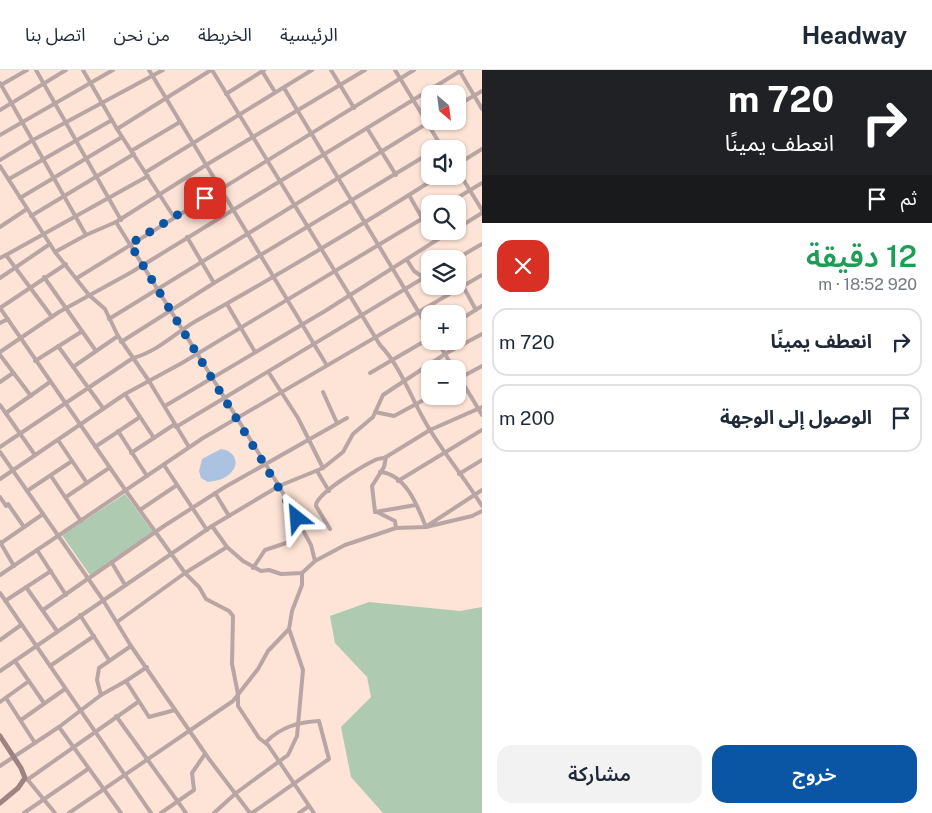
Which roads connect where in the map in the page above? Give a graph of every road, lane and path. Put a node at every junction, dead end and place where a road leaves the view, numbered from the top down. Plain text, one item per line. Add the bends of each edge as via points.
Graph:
1 (27, 70) edge
2 (36, 70) edge
3 (66, 70) edge
4 (83, 70) edge
5 (113, 70) edge
6 (149, 70) edge
7 (163, 70) edge
8 (212, 70) edge
9 (312, 70) edge
10 (331, 70) edge
11 (366, 70) edge
12 (395, 70) edge
13 (414, 70) edge
14 (460, 70) edge
15 (263, 71) edge
16 (153, 77) junction
17 (400, 78) junction
18 (0, 84) edge
19 (44, 84) junction
20 (91, 84) junction
21 (340, 85) junction
22 (284, 88) junction
23 (482, 91) edge
24 (276, 92) junction
25 (226, 94) junction
26 (474, 95) junction
27 (166, 98) junction
28 (466, 100) edge
29 (414, 101) junction
30 (12, 102) junction
31 (55, 103) junction
32 (102, 104) junction
33 (354, 108) junction
34 (482, 109) edge
35 (0, 110) edge
36 (298, 110) junction
37 (421, 111) edge
38 (240, 114) junction
39 (112, 120) junction
40 (22, 121) junction
41 (66, 122) junction
42 (180, 122) junction
43 (421, 127) edge
44 (367, 128) junction
45 (117, 129) junction
46 (0, 135) edge
47 (311, 135) junction
48 (254, 136) junction
49 (122, 137) junction
50 (32, 140) junction
51 (76, 141) junction
52 (193, 143) junction
53 (482, 150) edge
54 (381, 151) junction
55 (132, 152) junction
56 (324, 155) junction
57 (44, 159) junction
58 (88, 159) junction
59 (421, 159) edge
60 (466, 159) edge
61 (0, 160) edge
62 (267, 160) junction
63 (206, 164) junction
64 (0, 166) edge
65 (147, 174) junction
66 (396, 174) junction
67 (55, 178) junction
68 (98, 178) junction
69 (338, 178) junction
70 (8, 179) junction
71 (280, 181) junction
72 (466, 183) edge
73 (482, 184) edge
74 (426, 185) edge
75 (220, 189) junction
76 (470, 189) junction
77 (160, 195) junction
78 (461, 195) edge
79 (66, 196) junction
80 (409, 196) junction
81 (109, 197) junction
82 (20, 198) junction
83 (352, 201) junction
84 (294, 204) junction
85 (27, 209) junction
86 (233, 210) junction
87 (482, 212) edge
88 (76, 215) junction
89 (32, 216) junction
90 (174, 217) junction
91 (421, 217) edge
92 (421, 220) edge
93 (118, 221) junction
94 (365, 221) junction
95 (466, 223) edge
96 (0, 226) edge
97 (309, 227) junction
98 (43, 234) junction
99 (246, 234) junction
100 (86, 235) junction
101 (187, 237) junction
102 (435, 241) edge
103 (50, 244) junction
104 (130, 244) junction
105 (379, 244) junction
106 (482, 244) edge
107 (321, 248) junction
108 (56, 252) junction
109 (466, 253) edge
110 (6, 255) junction
111 (261, 256) junction
112 (0, 258) edge
113 (407, 260) junction
114 (201, 261) junction
115 (66, 264) junction
116 (142, 266) junction
117 (16, 267) junction
118 (394, 268) junction
119 (335, 270) junction
120 (482, 275) edge
121 (421, 276) edge
122 (44, 277) junction
123 (274, 277) junction
124 (0, 278) edge
125 (78, 278) junction
126 (421, 280) edge
127 (214, 283) junction
128 (466, 284) edge
129 (30, 287) junction
130 (156, 288) junction
131 (406, 289) junction
132 (466, 293) edge
133 (89, 294) junction
134 (350, 295) junction
135 (447, 295) edge
136 (286, 299) junction
137 (227, 304) junction
138 (482, 306) edge
139 (0, 308) edge
140 (66, 309) junction
141 (170, 310) junction
142 (476, 310) junction
143 (419, 312) junction
144 (362, 315) junction
145 (421, 315) edge
146 (466, 316) edge
147 (52, 317) junction
148 (8, 319) junction
149 (109, 319) junction
150 (0, 323) edge
151 (302, 323) junction
152 (240, 328) junction
153 (183, 330) junction
154 (81, 332) junction
155 (482, 334) edge
156 (118, 336) junction
157 (376, 337) junction
158 (20, 338) junction
159 (122, 342) junction
160 (314, 344) junction
161 (421, 344) edge
162 (58, 346) junction
163 (443, 350) edge
164 (96, 351) junction
165 (255, 352) junction
166 (0, 354) edge
167 (197, 354) junction
168 (445, 354) junction
169 (133, 358) junction
170 (394, 360) junction
171 (449, 360) edge
172 (35, 361) junction
173 (326, 364) junction
174 (482, 366) edge
175 (73, 367) junction
176 (13, 373) junction
177 (269, 373) junction
178 (370, 373) dead end
179 (466, 374) edge
180 (211, 378) junction
181 (404, 380) junction
182 (149, 381) junction
183 (0, 382) edge
184 (50, 382) junction
185 (89, 387) junction
186 (466, 389) edge
187 (323, 392) dead end
188 (280, 393) junction
189 (125, 394) junction
190 (31, 396) junction
191 (224, 398) junction
192 (421, 402) edge
193 (65, 403) junction
194 (0, 405) edge
195 (164, 406) junction
196 (415, 406) junction
197 (103, 408) junction
198 (480, 408) edge
199 (376, 412) junction
200 (6, 413) junction
201 (482, 415) edge
202 (140, 417) junction
203 (236, 418) junction
204 (347, 418) dead end
205 (337, 423) junction
206 (80, 424) junction
207 (176, 426) junction
208 (430, 430) junction
209 (482, 430) edge
210 (118, 431) junction
211 (21, 434) junction
212 (154, 438) junction
213 (58, 440) junction
214 (307, 440) junction
215 (0, 447) edge
216 (95, 447) junction
217 (189, 447) junction
218 (0, 452) edge
219 (132, 453) junction
220 (444, 454) junction
221 (35, 455) junction
222 (386, 457) junction
223 (482, 460) edge
224 (72, 461) junction
225 (264, 464) junction
226 (164, 465) junction
227 (110, 468) junction
228 (323, 468) junction
229 (12, 470) junction
230 (317, 471) junction
231 (380, 472) junction
232 (459, 474) junction
233 (51, 476) junction
234 (147, 476) junction
235 (0, 479) edge
236 (398, 481) junction
237 (87, 483) junction
238 (177, 485) junction
239 (279, 486) junction
240 (482, 490) edge
241 (26, 491) junction
242 (329, 491) junction
243 (126, 492) junction
244 (215, 493) junction
245 (475, 494) junction
246 (0, 497) edge
247 (66, 497) junction
248 (416, 505) junction
249 (6, 506) junction
250 (482, 506) edge
251 (193, 508) junction
252 (0, 510) edge
253 (140, 510) junction
254 (482, 511) edge
255 (375, 512) junction
256 (44, 514) junction
257 (229, 516) junction
258 (81, 521) junction
259 (212, 526) junction
260 (24, 527) junction
261 (396, 528) junction
262 (426, 528) junction
263 (330, 529) dead end
264 (207, 530) junction
265 (156, 532) junction
266 (59, 535) junction
267 (292, 541) dead end
268 (0, 542) edge
269 (227, 547) junction
270 (37, 550) junction
271 (172, 554) junction
272 (315, 561) junction
273 (112, 563) junction
274 (14, 566) junction
275 (253, 568) junction
276 (51, 570) junction
277 (185, 573) junction
278 (302, 573) junction
279 (0, 575) edge
280 (89, 579) junction
281 (125, 585) junction
282 (26, 587) junction
283 (0, 593) edge
284 (66, 595) junction
285 (103, 600) junction
286 (5, 601) junction
287 (43, 610) junction
288 (80, 615) junction
289 (117, 622) junction
290 (21, 625) junction
291 (289, 629) junction
292 (57, 631) junction
293 (94, 636) junction
294 (0, 639) edge
295 (36, 646) junction
296 (131, 646) junction
297 (110, 660) junction
298 (15, 661) junction
299 (50, 666) junction
300 (147, 667) junction
301 (0, 671) edge
302 (126, 681) junction
303 (29, 682) junction
304 (65, 689) junction
305 (238, 694) junction
306 (101, 695) junction
307 (6, 698) junction
308 (0, 702) edge
309 (138, 702) junction
310 (44, 704) junction
311 (174, 710) junction
312 (81, 711) junction
313 (116, 716) junction
314 (21, 720) junction
315 (298, 724) junction
316 (59, 727) junction
317 (94, 731) junction
318 (191, 731) junction
319 (0, 736) edge
320 (266, 742) junction
321 (35, 743) junction
322 (72, 746) junction
323 (205, 754) junction
324 (14, 757) junction
325 (148, 760) junction
326 (279, 760) junction
327 (0, 766) edge
328 (88, 769) junction
329 (126, 774) junction
330 (26, 779) junction
331 (295, 782) junction
332 (104, 789) junction
333 (236, 793) junction
334 (44, 798) junction
335 (177, 801) junction
336 (0, 803) edge
337 (309, 806) junction
338 (118, 812) edge
339 (24, 813) edge
340 (55, 813) edge
341 (69, 813) edge
342 (151, 813) edge
343 (161, 813) edge
344 (186, 813) edge
345 (214, 813) edge
346 (251, 813) edge
347 (299, 813) edge
348 (314, 813) edge

1 - 18 street
2 - 19 street
3 - 19 street
4 - 20 street
5 - 20 street
6 - 16 street
7 - 16 street
8 - 25 street
8 - 27 street
9 - 22 street
10 - 21 street
11 - 21 street
12 - 17 street
13 - 17 street
14 - 26 street
14 - 29 street
15 - 24 street
15 - 25 street
16 - 27 street
16 - 32 street
17 - 29 street
17 - 33 street
18 - 30 street
19 - 30 street
19 - 31 street
20 - 31 street
20 - 32 street
21 - 33 street
21 - 36 street
22 - 24 street
22 - 36 street
23 - 26 street
24 - 38 street
25 - 38 street
26 - 28 street
26 - 34 street
27 - 42 street
27 - 45 street
29 - 37 street
29 - 44 street
30 - 35 street
30 - 40 street
31 - 40 street
31 - 41 street
32 - 39 street
32 - 41 street
33 - 47 street
36 - 47 street
36 - 48 street
38 - 48 street
38 - 52 street
39 - 45 street
39 - 51 street
40 - 46 street
40 - 50 street
41 - 50 street
41 - 51 street
42 - 52 street
42 - 55 street
43 - 54 street
44 - 54 street
44 - 56 street
45 - 49 street
47 - 56 street
47 - 62 street
48 - 62 street
48 - 63 street
49 - 55 street
49 - 58 street
50 - 57 street
50 - 61 street
51 - 57 street
51 - 58 street
52 - 63 street
52 - 65 street
53 - 60 street
54 - 66 street
54 - 69 street
55 - 65 street
55 - 68 street
56 - 69 street
56 - 71 street
57 - 67 street
57 - 70 street
58 - 67 street
58 - 68 street
59 - 66 street
62 - 71 street
62 - 75 street
63 - 75 street
63 - 77 street
64 - 70 street
65 - 77 street
65 - 81 street
66 - 83 street
67 - 79 street
67 - 82 street
68 - 79 street
68 - 81 street
69 - 83 street
69 - 84 street
70 - 82 street
71 - 84 street
71 - 86 street
72 - 76 street
73 - 76 street
74 - 80 street
75 - 86 street
75 - 90 street
76 - 78 street
76 - 87 street
77 - 90 street
77 - 93 street
79 - 88 street
79 - 89 street
80 - 91 street
80 - 94 street
81 - 88 street
81 - 93 street
82 - 85 street
83 - 94 street
83 - 97 street
84 - 97 street
84 - 99 street
85 - 89 street
85 - 96 street
86 - 99 street
86 - 101 street
87 - 95 street
88 - 98 street
88 - 100 street
89 - 98 street
90 - 104 street
92 - 105 street
93 - 100 street
93 - 104 street
94 - 105 street
94 - 107 street
97 - 107 street
97 - 111 street
98 - 103 street
98 - 110 street
99 - 111 street
99 - 114 street
100 - 108 street
101 - 114 street
101 - 116 street
102 - 113 street
103 - 108 street
103 - 117 street
104 - 116 street
104 - 125 street
105 - 118 street
105 - 119 street
106 - 109 street
107 - 119 street
107 - 123 street
108 - 115 street
110 - 112 street
110 - 117 street
111 - 123 street
111 - 127 street
113 - 118 street
113 - 121 street
114 - 127 street
114 - 130 street
115 - 122 street
115 - 125 street
116 - 130 street
116 - 133 street
117 - 124 street
117 - 129 street
118 - 131 street
118 - 134 street
119 - 134 street
119 - 136 street
120 - 128 street
122 - 129 street
122 - 140 street
123 - 136 street
123 - 137 street
125 - 133 street
126 - 131 street
127 - 141 street
129 - 139 street
129 - 147 street
130 - 141 street
130 - 149 street
131 - 143 street
131 - 144 street
132 - 142 street
133 - 140 street
133 - 149 street
134 - 144 street
134 - 151 street
135 - 143 street
136 - 151 street
136 - 152 street
137 - 152 street
137 - 153 street
138 - 142 street
139 - 148 street
140 - 147 street
140 - 154 street
141 - 153 street
141 - 159 street
142 - 146 street
143 - 145 street
143 - 157 street
144 - 157 street
144 - 160 street
147 - 158 street
148 - 150 street
148 - 158 street
149 - 156 street
151 - 160 street
151 - 165 street
152 - 165 street
152 - 167 street
153 - 167 street
153 - 169 street
154 - 162 street
154 - 164 street
155 - 168 street
156 - 159 street
156 - 164 street
157 - 170 street
157 - 173 street
158 - 166 street
158 - 172 street
159 - 169 street
160 - 173 street
160 - 177 street
161 - 170 street
162 - 172 street
162 - 175 street
163 - 168 street
164 - 175 street
165 - 180 street
166 - 176 street
167 - 180 street
167 - 182 street
168 - 171 street
168 - 181 street
169 - 182 street
169 - 185 street
170 - 178 street
170 - 181 street
172 - 184 street
173 - 188 street
174 - 179 street
175 - 185 street
176 - 183 street
176 - 190 street
177 - 188 street
177 - 191 street
180 - 191 street
180 - 195 street
181 - 196 street
181 - 199 street via 383,395
182 - 189 street
182 - 195 street
184 - 190 street
184 - 193 street
185 - 193 street
185 - 197 street
186 - 198 street
187 - 205 street
188 - 203 street
188 - 214 street via 298,418
189 - 197 street
189 - 202 street
190 - 200 street
191 - 203 street
191 - 207 street
192 - 196 street
193 - 206 street
193 - 211 street
194 - 200 street
195 - 207 street
196 - 199 street via 394,416
196 - 208 street
197 - 206 street
198 - 201 street
198 - 208 street
199 - 228 street via 353,434 343,452
200 - 211 street
202 - 210 street
202 - 212 street
203 - 217 street
203 - 225 street
204 - 205 street
205 - 214 street
206 - 213 street
206 - 216 street
207 - 212 street
207 - 217 street
208 - 220 street
208 - 222 street
209 - 220 street
210 - 216 street
210 - 219 street
211 - 215 street
211 - 221 street
212 - 219 street
213 - 221 street
213 - 224 street
214 - 225 street
214 - 228 street
216 - 227 street
217 - 226 street
218 - 229 street
219 - 234 street
220 - 232 street
220 - 236 street
221 - 229 street
222 - 231 street
222 - 242 street via 337,482
223 - 232 street
224 - 233 street
224 - 237 street
225 - 239 street
225 - 244 street
226 - 234 street
226 - 238 street
227 - 237 street
227 - 243 street
228 - 230 street
229 - 235 street
229 - 241 street
230 - 239 street
230 - 242 street
231 - 236 street via 390,474
231 - 255 street via 372,486
232 - 245 street
233 - 241 street
233 - 247 street
234 - 243 street
236 - 248 street
237 - 247 street
238 - 251 street
238 - 253 street
239 - 257 street
239 - 272 street
240 - 245 street
241 - 256 street
242 - 263 street via 315,503
243 - 253 street
243 - 258 street
244 - 251 street
244 - 257 street
245 - 250 street
245 - 262 street
246 - 249 street
247 - 258 street
248 - 255 street
248 - 262 street
249 - 252 street
249 - 260 street via 8,504
251 - 264 street
251 - 265 street
253 - 265 street
254 - 262 street
255 - 261 street via 395,520
256 - 260 street
256 - 266 street
257 - 259 street
258 - 266 street
259 - 264 street
259 - 269 street
260 - 268 street
261 - 262 street
261 - 272 street via 345,545
264 - 271 street
265 - 271 street
265 - 273 street
266 - 270 street
266 - 280 street
267 - 275 street via 265,550
268 - 274 street
269 - 275 street
269 - 277 street
270 - 274 street
270 - 276 street
271 - 277 street
271 - 281 street
272 - 278 street
273 - 280 street
273 - 281 street
274 - 279 street
275 - 278 street via 281,574
276 - 282 street
276 - 284 street
277 - 289 street
277 - 305 street via 200,587 206,599 233,616 232,664
278 - 291 street via 302,585
280 - 284 street
280 - 285 street
281 - 285 street
282 - 286 street
282 - 287 street
283 - 286 street
284 - 287 street
285 - 288 street
285 - 289 street
286 - 290 street
287 - 292 street
288 - 292 street
288 - 293 street
289 - 296 street
290 - 294 street
290 - 295 street
291 - 305 street via 273,645
291 - 315 street via 302,670
292 - 295 street
293 - 297 street
293 - 299 street
295 - 298 street
295 - 299 street
296 - 297 street
296 - 300 street
297 - 306 street via 97,674
298 - 301 street
298 - 303 street
299 - 304 street
300 - 302 street
300 - 311 street
302 - 306 street
302 - 309 street
303 - 307 street
303 - 310 street
304 - 310 street
304 - 312 street
305 - 318 street
305 - 320 street via 238,706 259,738
306 - 312 street
307 - 308 street
307 - 314 street
309 - 311 street via 149,717
309 - 313 street
310 - 314 street
311 - 318 street
312 - 316 street
312 - 317 street
313 - 317 street
313 - 325 street
314 - 321 street
315 - 320 street via 279,730
315 - 326 street via 295,741 288,754
315 - 331 street via 319,721 330,758
316 - 321 street
316 - 322 street
317 - 322 street
317 - 329 street
318 - 323 street
318 - 325 street
319 - 324 street
320 - 326 street
321 - 324 street
322 - 328 street
322 - 330 street
323 - 333 street
323 - 335 street via 192,772 194,790
324 - 327 street
324 - 330 street
325 - 329 street
325 - 335 street
326 - 331 street
326 - 333 street
328 - 332 street
328 - 334 street
329 - 332 street
329 - 342 street
330 - 334 street
330 - 336 street
331 - 337 street
331 - 346 street
332 - 338 street
332 - 341 street
333 - 345 street
333 - 346 street
334 - 339 street
334 - 340 street
335 - 343 street
335 - 344 street
337 - 347 street
337 - 348 street

